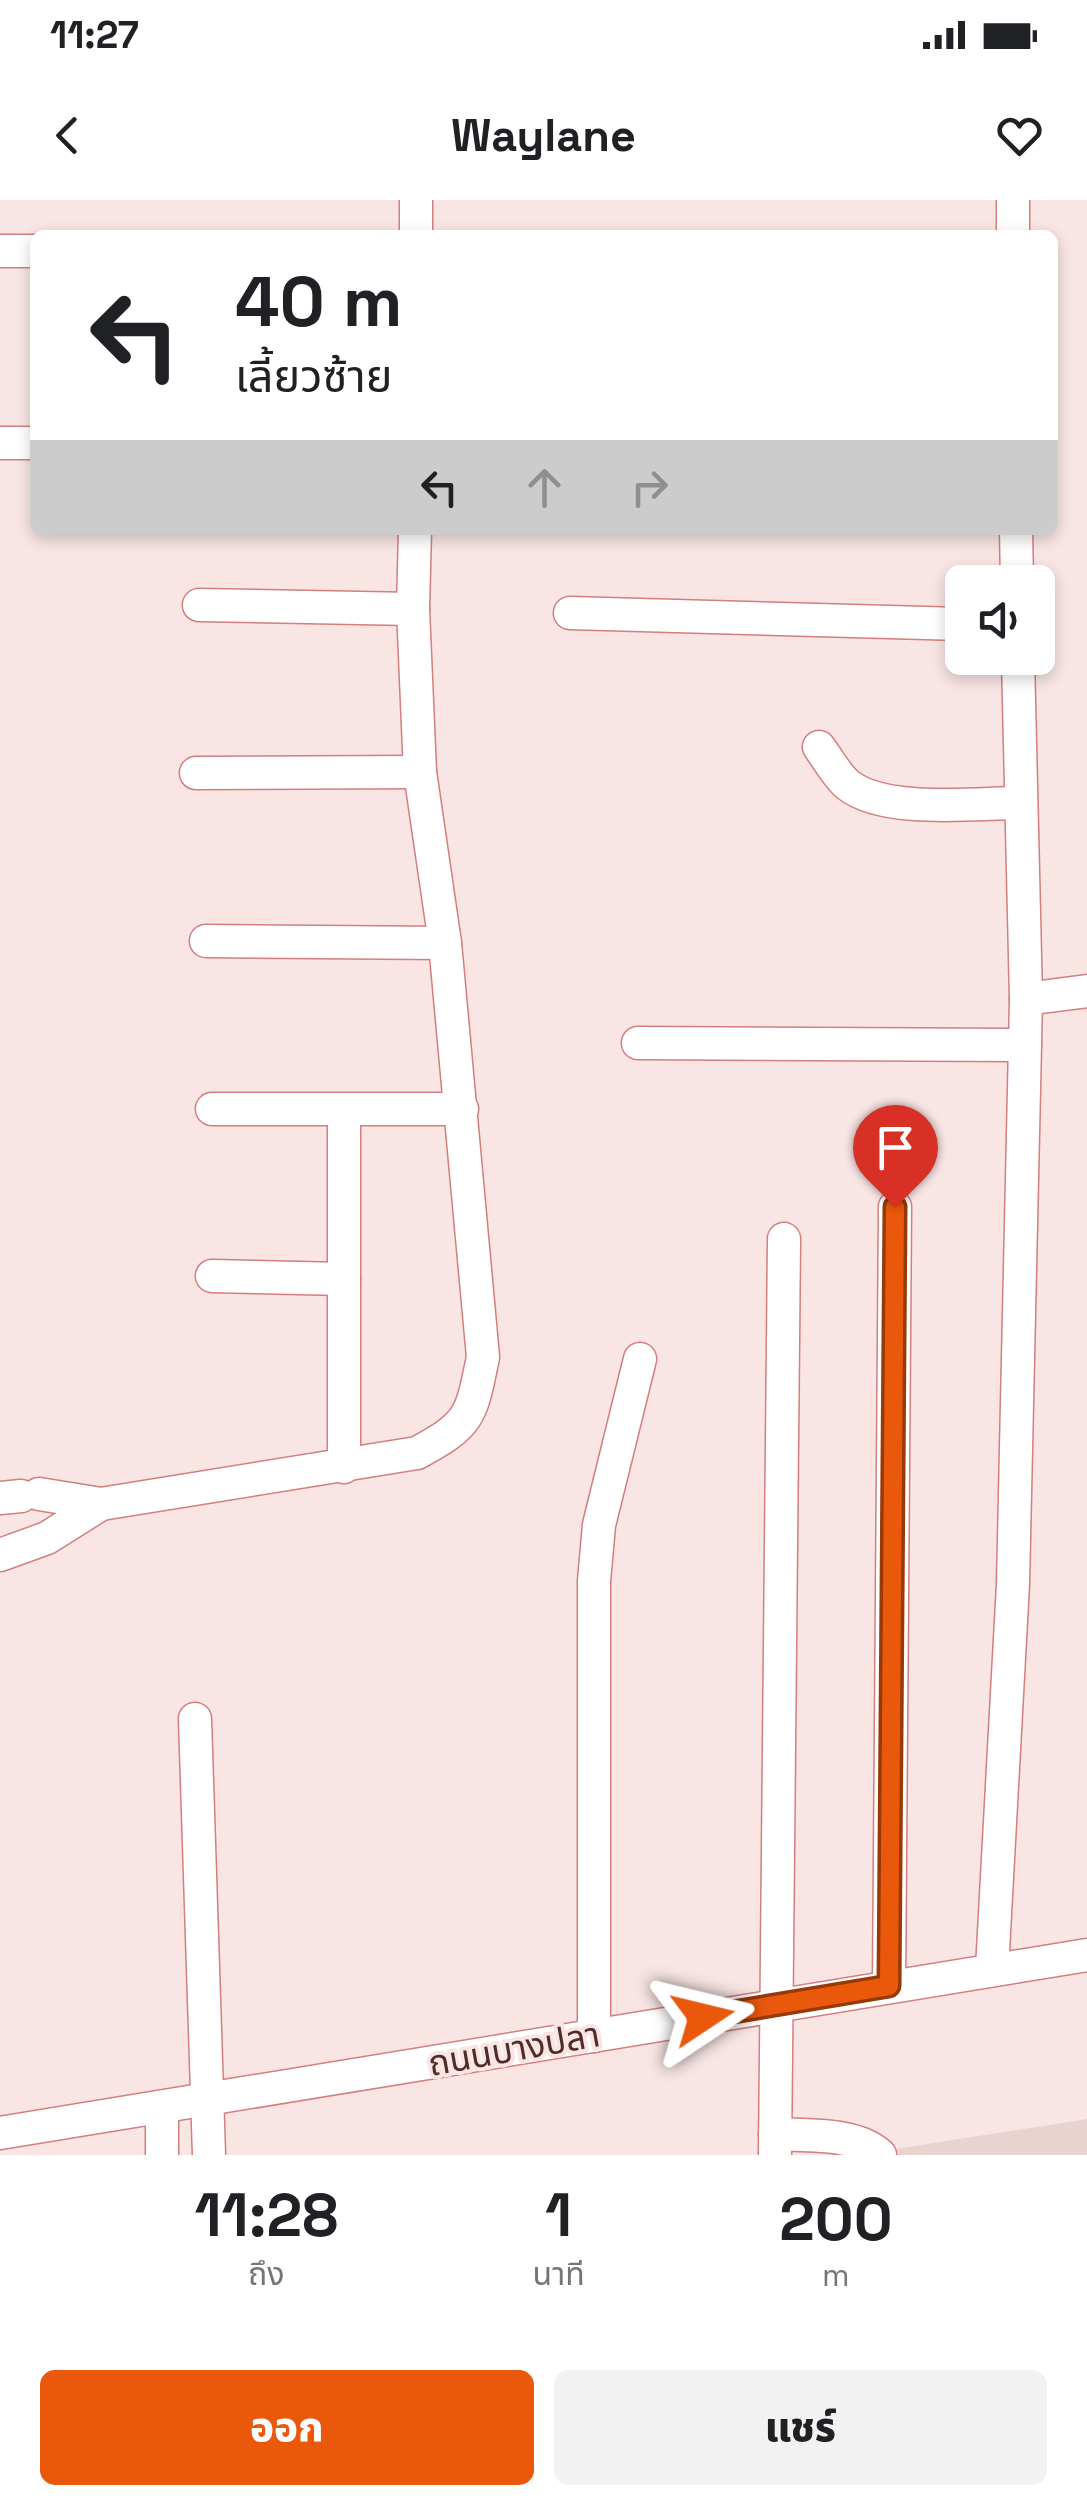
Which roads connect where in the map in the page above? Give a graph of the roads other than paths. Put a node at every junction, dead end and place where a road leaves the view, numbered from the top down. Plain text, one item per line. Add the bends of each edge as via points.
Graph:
1 (416, 200) edge
2 (1013, 200) edge
3 (416, 230) edge
4 (1013, 230) edge
5 (0, 250) edge
6 (30, 251) edge
7 (30, 443) edge
8 (0, 444) edge
9 (415, 535) edge
10 (1016, 535) edge
11 (1016, 565) edge
12 (199, 605) dead end
13 (413, 609) junction
14 (570, 613) dead end
15 (945, 624) edge
16 (1018, 675) edge
17 (819, 747) dead end
18 (420, 772) junction
19 (196, 774) dead end
20 (1021, 803) junction
21 (206, 941) dead end
22 (445, 943) junction
23 (1087, 990) edge
24 (1026, 999) junction
25 (638, 1044) dead end
26 (1025, 1045) junction
27 (212, 1109) dead end
28 (462, 1109) junction
29 (344, 1110) junction
30 (895, 1207) dead end
31 (784, 1239) dead end
32 (212, 1276) dead end
33 (344, 1279) junction
34 (640, 1359) dead end
35 (344, 1466) junction
36 (20, 1496) edge
37 (100, 1504) junction
38 (0, 1555) edge
39 (195, 1719) dead end
40 (1087, 1955) edge
41 (992, 1970) junction
42 (889, 1986) junction
43 (776, 2005) junction
44 (594, 2036) junction
45 (208, 2101) junction
46 (162, 2109) junction
47 (0, 2134) edge
48 (41, 2141) edge
49 (775, 2144) edge
50 (162, 2155) edge
51 (209, 2155) edge
52 (880, 2155) edge

1 - 3 street
2 - 4 street
5 - 6 street
7 - 8 street
9 - 13 street
10 - 11 street
12 - 13 street
13 - 18 street
14 - 15 street
16 - 20 street
17 - 20 street via 846,784 868,798
18 - 19 street
18 - 22 street
20 - 24 street
21 - 22 street
22 - 28 street
23 - 24 street
24 - 26 street
25 - 26 street
26 - 41 street via 1013,1584
27 - 29 street
28 - 29 street
28 - 35 street via 483,1357 475,1398 458,1431 430,1446
29 - 33 street
30 - 42 street
31 - 43 street
32 - 33 street
33 - 35 street
34 - 44 street via 599,1525 594,1581
35 - 37 street
36 - 37 street
37 - 38 street via 46,1538
39 - 45 street
40 - 41 street, ถนนบางปลา
41 - 42 street, ถนนบางปลา
42 - 43 street, ถนนบางปลา
43 - 44 street, ถนนบางปลา
43 - 49 street
44 - 45 street, ถนนบางปลา
45 - 46 street, ถนนบางปลา
45 - 51 street
46 - 48 street, ถนนบางปลา
46 - 50 street
47 - 48 street, ถนนบางปลา
49 - 52 street via 842,2139

